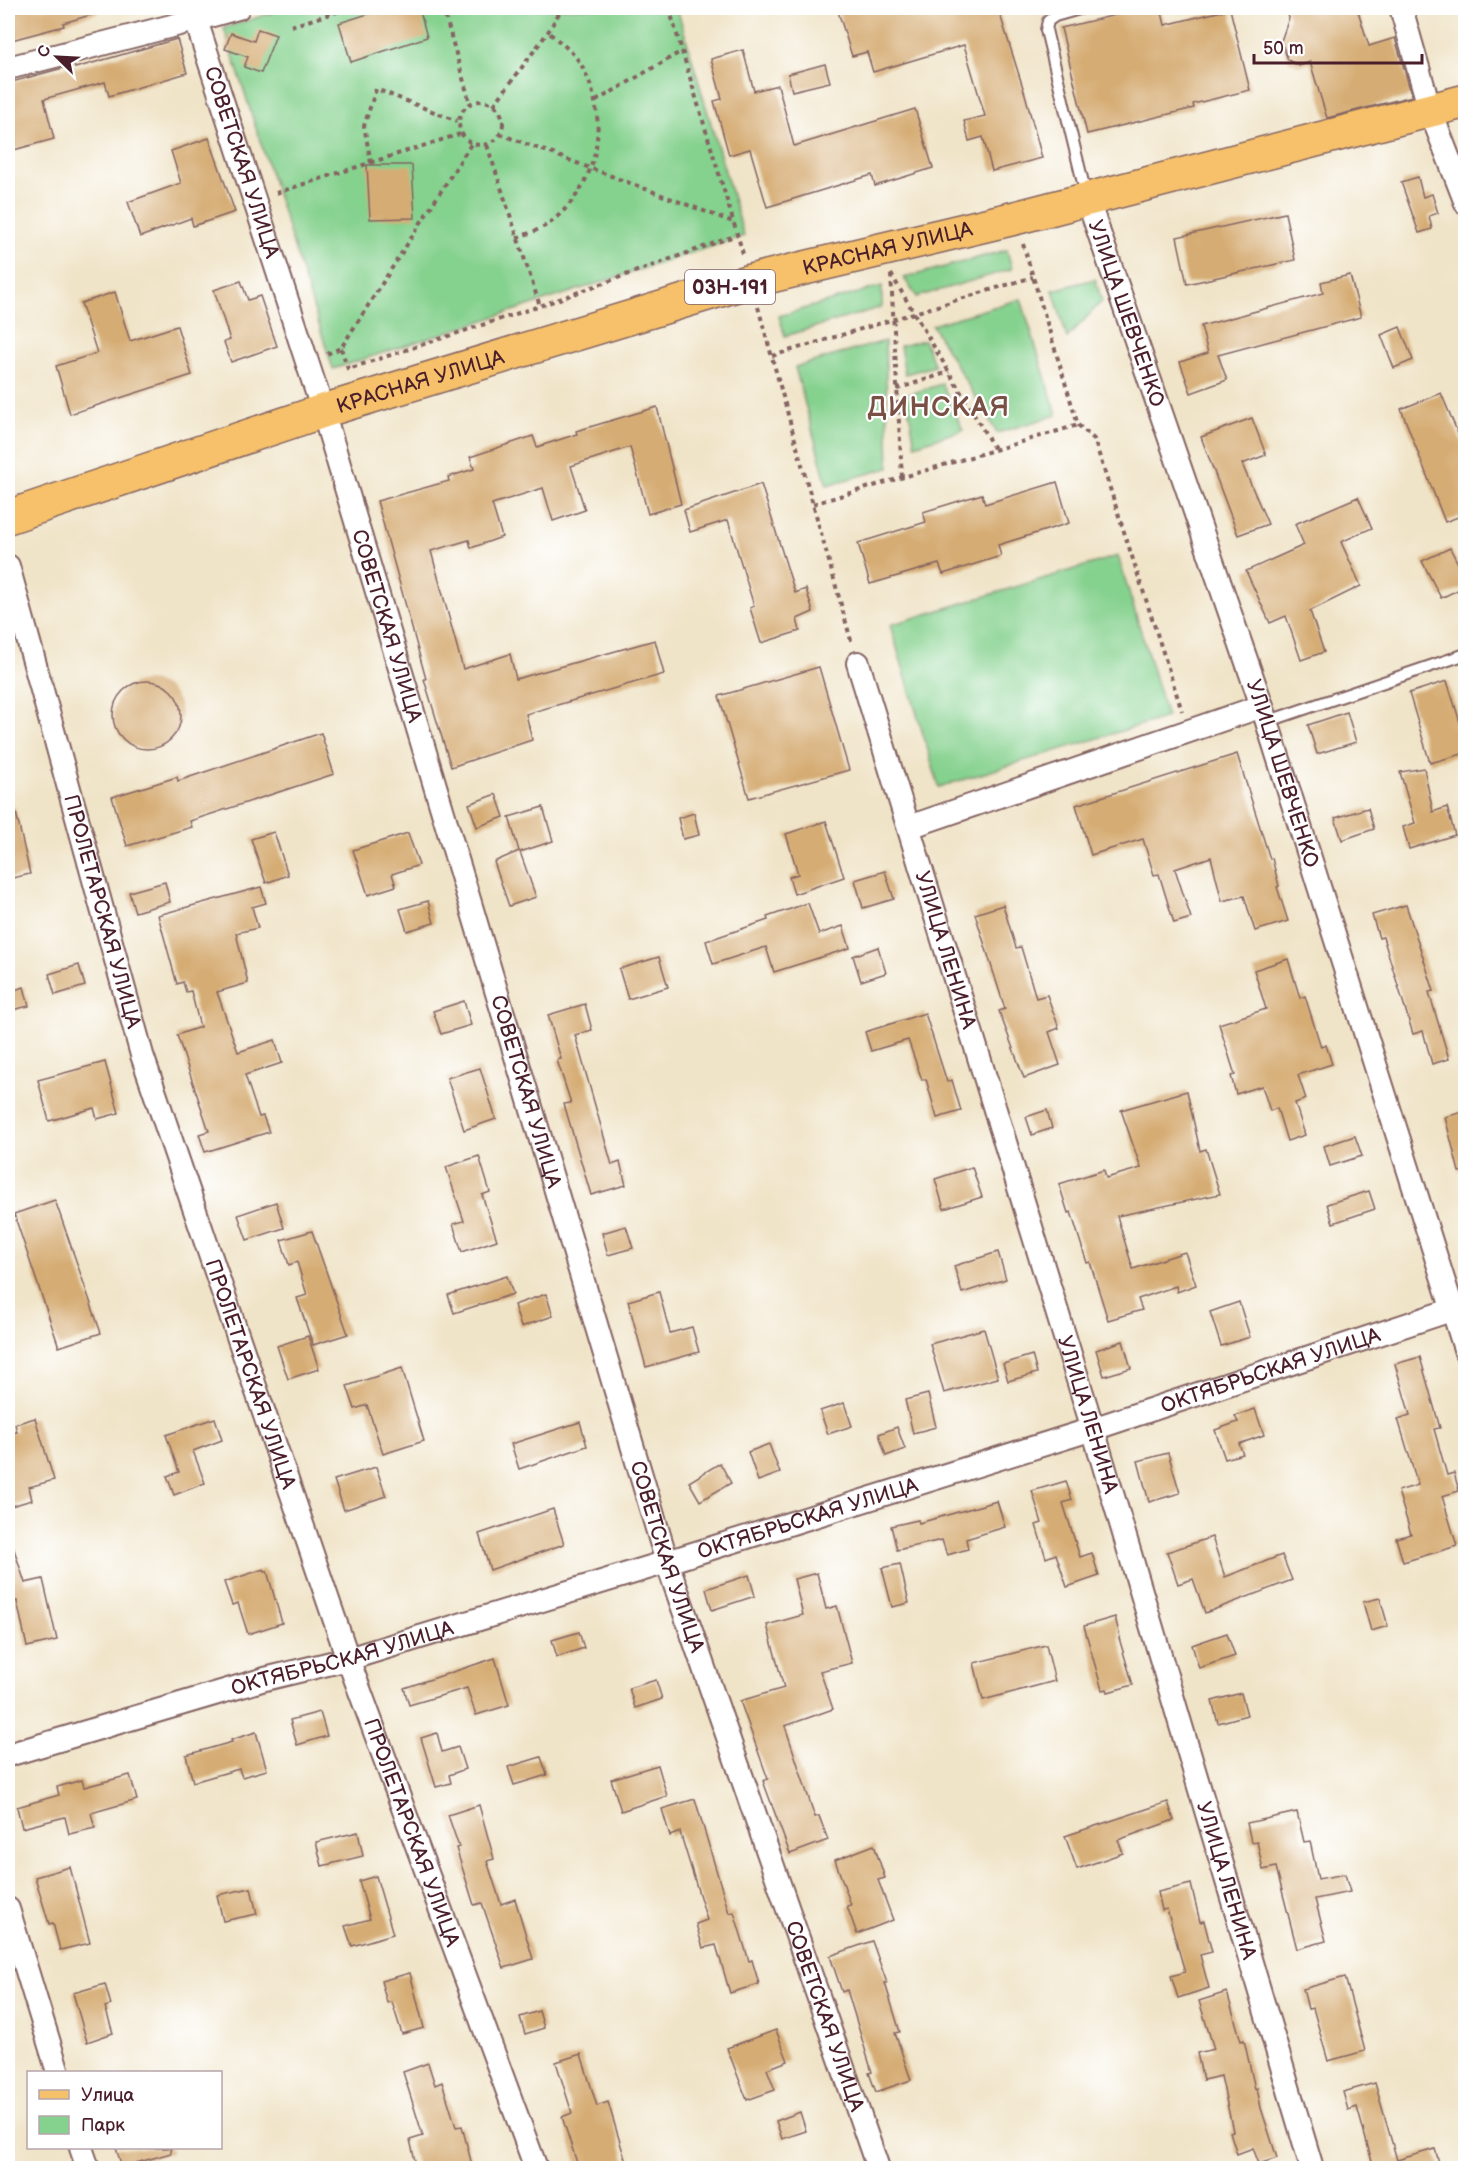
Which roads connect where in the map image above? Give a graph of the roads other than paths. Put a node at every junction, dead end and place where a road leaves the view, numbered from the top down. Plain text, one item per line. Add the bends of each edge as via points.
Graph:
1 (238, 8) edge
2 (1083, 8) edge
3 (1401, 8) edge
4 (193, 14) edge
5 (8, 68) edge
6 (1466, 101) edge
7 (1430, 110) junction
8 (1087, 198) junction
9 (1466, 203) edge
10 (323, 411) junction
11 (8, 517) edge
12 (8, 566) edge
13 (1466, 654) edge
14 (858, 663) road end
15 (1264, 714) junction
16 (909, 827) junction
17 (1459, 1307) edge
18 (1466, 1352) edge
19 (1093, 1429) junction
20 (667, 1562) junction
21 (348, 1659) junction
22 (8, 1755) edge
23 (8, 1909) edge
24 (57, 2071) edge
25 (81, 2149) edge
26 (88, 2169) edge
27 (536, 2169) edge
28 (878, 2169) edge
29 (1312, 2169) edge

1 - 4 street
2 - 8 lane via 1055,16 1048,21 1046,30
3 - 7 street
4 - 5 street
4 - 10 street, СОВЕТСКАЯ УЛИЦА
6 - 7 main road, КРАСНАЯ УЛИЦА / 03Н-191
7 - 8 main road, КРАСНАЯ УЛИЦА / 03Н-191
7 - 9 street
8 - 10 main road, КРАСНАЯ УЛИЦА / 03Н-191 via 750,281
8 - 15 street, УЛИЦА ШЕВЧЕНКО
10 - 11 main road, КРАСНАЯ УЛИЦА / 03Н-191
10 - 20 street, СОВЕТСКАЯ УЛИЦА
12 - 21 street, ПРОЛЕТАРСКАЯ УЛИЦА via 142,1055
13 - 15 lane
14 - 16 street, УЛИЦА ЛЕНИНА
15 - 16 street via 1189,731
15 - 17 street, УЛИЦА ШЕВЧЕНКО
16 - 19 street, УЛИЦА ЛЕНИНА
17 - 18 street, УЛИЦА ШЕВЧЕНКО
17 - 19 street, ОКТЯБРЬСКАЯ УЛИЦА
19 - 20 street, ОКТЯБРЬСКАЯ УЛИЦА
19 - 29 street, УЛИЦА ЛЕНИНА
20 - 21 street, ОКТЯБРЬСКАЯ УЛИЦА
20 - 28 street, СОВЕТСКАЯ УЛИЦА
21 - 22 street, ОКТЯБРЬСКАЯ УЛИЦА via 264,1679
21 - 27 street, ПРОЛЕТАРСКАЯ УЛИЦА
23 - 24 street
25 - 26 street

